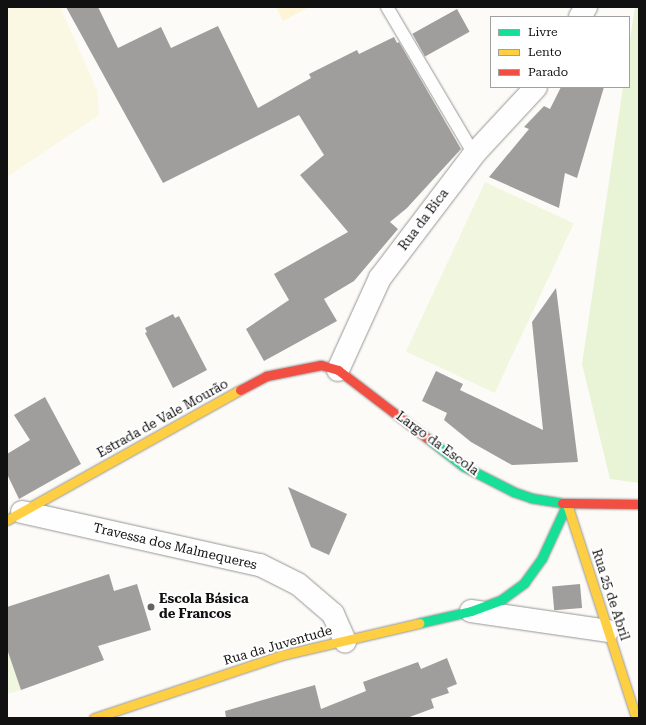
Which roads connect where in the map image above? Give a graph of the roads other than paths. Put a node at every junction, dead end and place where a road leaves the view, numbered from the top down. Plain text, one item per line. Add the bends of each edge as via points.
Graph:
1 (387, 7) edge
2 (586, 7) edge
3 (581, 16) edge
4 (535, 88) edge
5 (474, 154) junction
6 (338, 370) junction
7 (567, 504) junction
8 (639, 504) edge
9 (15, 516) edge
10 (471, 611) junction
11 (608, 631) junction
12 (344, 640) junction
13 (94, 718) edge
14 (636, 718) edge

1 - 5 lane
2 - 3 street
4 - 5 street, Rua da Bica
5 - 6 street, Rua da Bica via 380,278
6 - 7 street, Largo da Escola via 463,466 514,492 531,498
6 - 9 street, Estrada de Vale Mourão via 321,365 266,376
7 - 8 street, Largo da Escola
7 - 10 street via 542,558 524,583 501,600
7 - 11 street, Rua 25 de Abril
9 - 12 street, Travessa dos Malmequeres via 260,565 298,584 333,614
10 - 11 street
10 - 12 street, Rua da Juventude
11 - 14 street, Rua 25 de Abril
12 - 13 street, Rua da Juventude via 282,655

